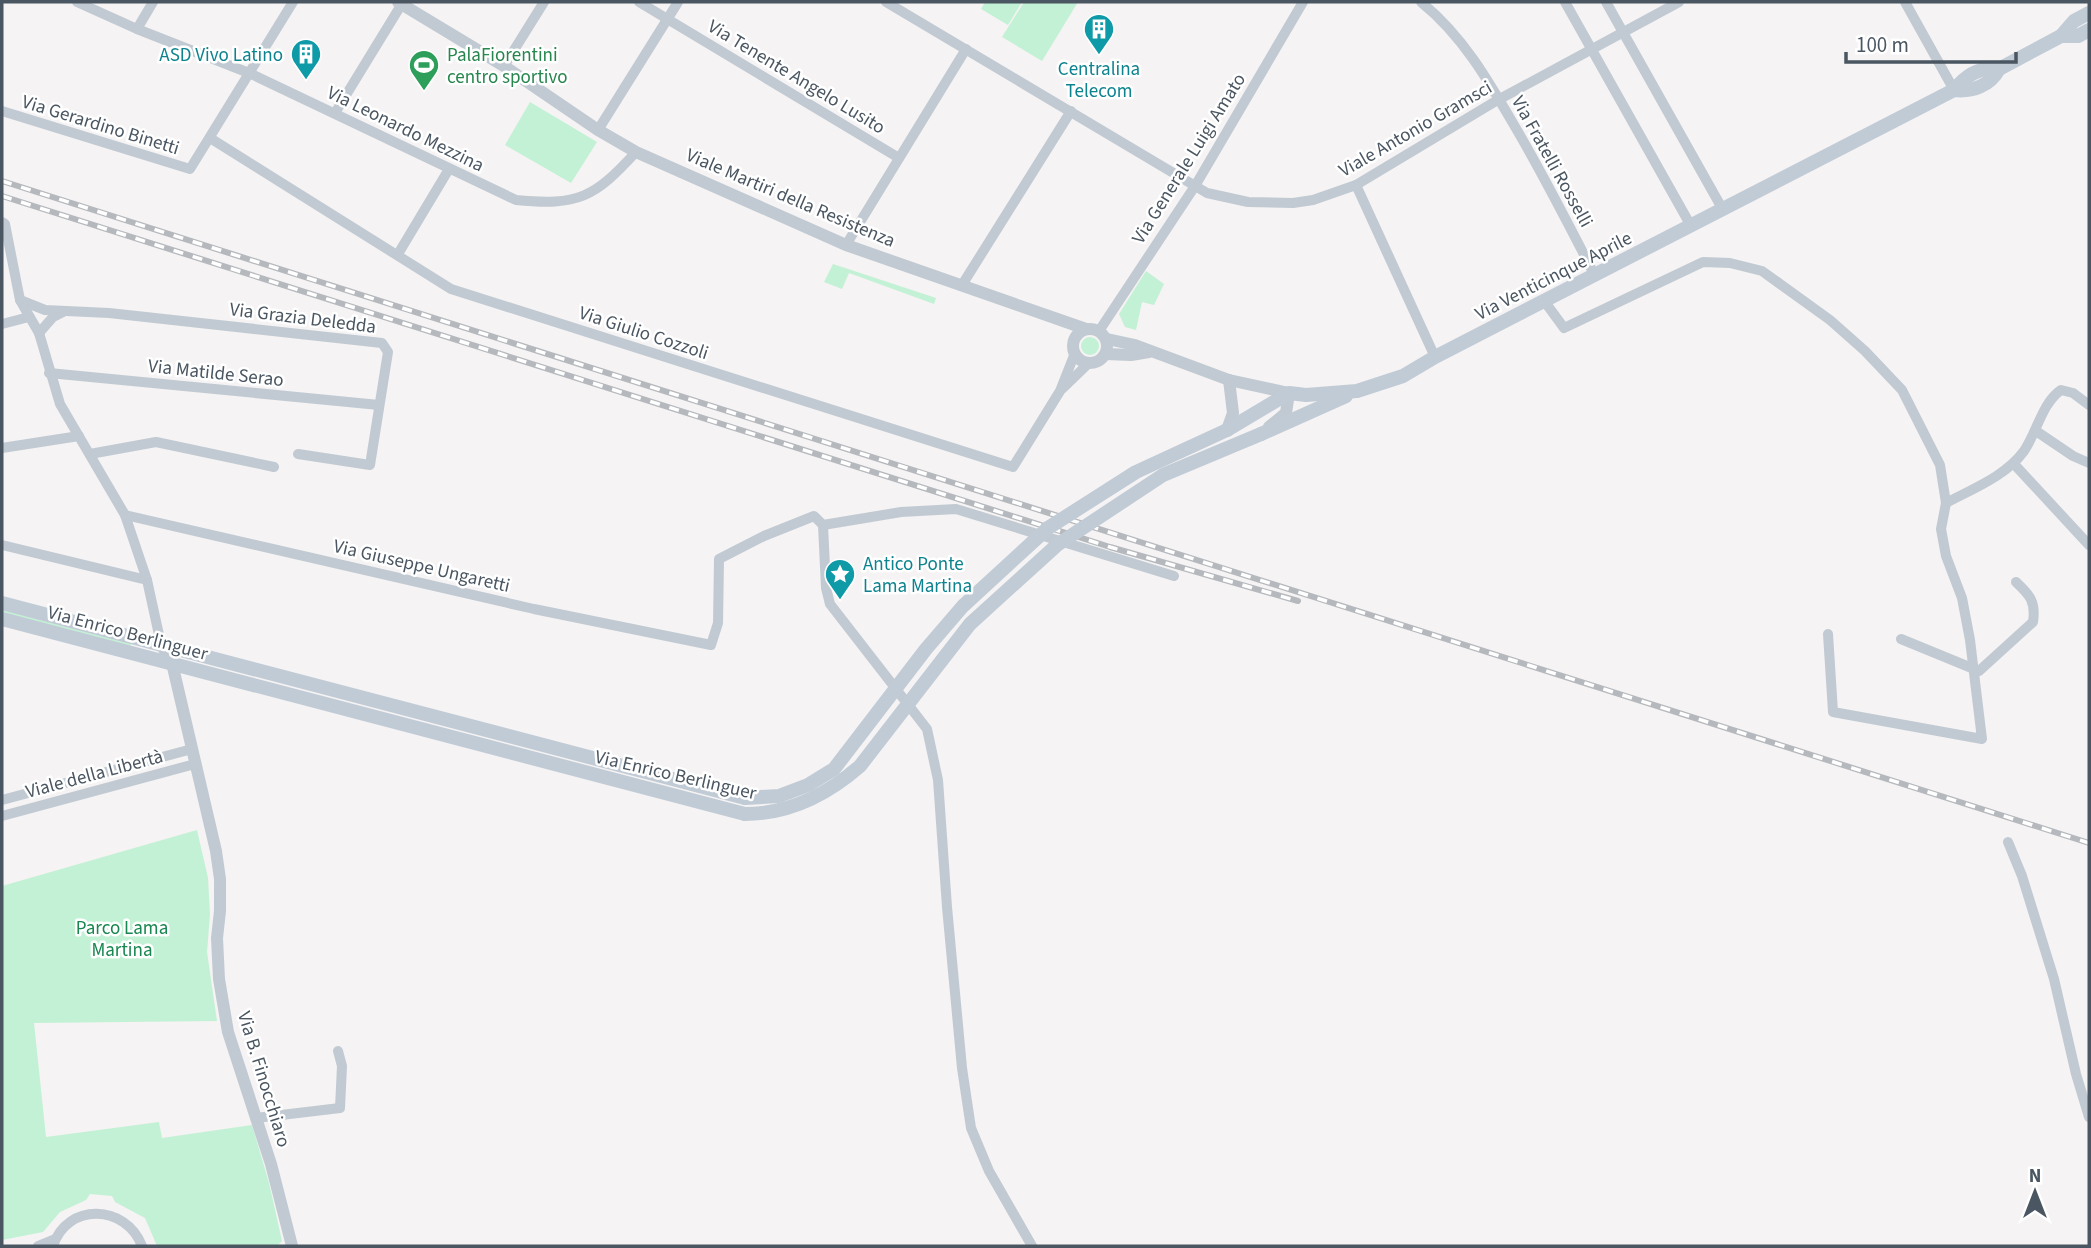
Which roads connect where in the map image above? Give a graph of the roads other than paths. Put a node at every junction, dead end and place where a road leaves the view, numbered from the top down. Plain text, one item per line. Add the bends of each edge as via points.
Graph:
1 (77, 2) edge
2 (153, 2) edge
3 (293, 2) edge
4 (544, 2) edge
5 (639, 2) edge
6 (678, 2) edge
7 (886, 2) edge
8 (1303, 2) edge
9 (1421, 2) edge
10 (1565, 2) edge
11 (1606, 2) edge
12 (1679, 2) edge
13 (1905, 2) edge
14 (401, 3) edge
15 (2089, 13) edge
16 (667, 18) junction
17 (137, 29) junction
18 (2089, 30) edge
19 (1623, 33) junction
20 (2062, 36) junction
21 (966, 49) junction
22 (1591, 50) junction
23 (504, 66) junction
24 (248, 73) junction
25 (1954, 90) junction
26 (1499, 99) junction
27 (2, 111) edge
28 (1071, 111) junction
29 (335, 113) junction
30 (598, 130) junction
31 (210, 138) junction
32 (636, 152) junction
33 (900, 158) junction
34 (449, 169) junction
35 (1356, 185) junction
36 (1195, 186) junction
37 (1723, 210) junction
38 (2, 222) edge
39 (1691, 226) junction
40 (846, 245) junction
41 (398, 254) junction
42 (1595, 276) junction
43 (962, 285) junction
44 (20, 300) junction
45 (1545, 302) junction
46 (64, 312) junction
47 (29, 317) junction
48 (1052, 318) junction
49 (2, 324) edge
50 (39, 333) junction
51 (1097, 333) junction
52 (1073, 348) junction
53 (1149, 352) junction
54 (1106, 354) junction
55 (1435, 357) junction
56 (1090, 362) junction
57 (49, 373) junction
58 (1229, 380) junction
59 (1060, 391) junction
60 (1357, 391) junction
61 (1289, 393) junction
62 (379, 405) junction
63 (2089, 405) edge
64 (1227, 430) junction
65 (2036, 431) junction
66 (1261, 434) junction
67 (79, 436) junction
68 (2, 448) edge
69 (90, 454) junction
70 (298, 454) dead end
71 (2089, 463) edge
72 (2014, 464) junction
73 (274, 467) dead end
74 (1946, 503) junction
75 (125, 515) junction
76 (823, 525) junction
77 (2, 545) edge
78 (2089, 545) edge
79 (1174, 576) dead end
80 (147, 580) junction
81 (2016, 582) dead end
82 (2, 603) edge
83 (2, 619) edge
84 (1828, 634) dead end
85 (1901, 639) dead end
86 (162, 644) junction
87 (173, 668) junction
88 (1973, 669) junction
89 (192, 749) junction
90 (195, 764) junction
91 (50, 787) junction
92 (2, 800) edge
93 (54, 802) junction
94 (2, 817) edge
95 (2008, 842) dead end
96 (338, 1051) dead end
97 (2089, 1116) edge
98 (256, 1118) junction
99 (54, 1242) edge
100 (38, 1246) edge
101 (142, 1246) edge
102 (292, 1246) edge
103 (1032, 1246) edge

1 - 17 street, Via Leonardo Mezzina
2 - 17 street
3 - 24 street
4 - 23 street
5 - 16 street, Via Tenente Angelo Lusito
6 - 16 street
7 - 21 street, Viale Antonio Gramsci
8 - 36 street, Via Generale Luigi Amato
9 - 26 street, Via Fratelli Rosselli via 1459,37
10 - 22 street
11 - 19 street
12 - 19 street, Viale Antonio Gramsci
13 - 25 street
14 - 23 street, Viale Martiri della Resistenza
14 - 29 street
15 - 20 main road, Via Venticinque Aprile via 2074,21
16 - 30 street
16 - 33 street, Via Tenente Angelo Lusito
17 - 24 street, Via Leonardo Mezzina
18 - 20 main road, Via Venticinque Aprile
19 - 22 street, Viale Antonio Gramsci
19 - 37 street
20 - 25 main road, Via Venticinque Aprile via 1999,69 1986,67 1963,79
21 - 28 street, Viale Antonio Gramsci
21 - 33 street
22 - 26 street, Viale Antonio Gramsci
22 - 39 street
23 - 30 street, Viale Martiri della Resistenza
24 - 29 street, Via Leonardo Mezzina
24 - 31 street
25 - 37 main road, Via Venticinque Aprile
26 - 35 street, Viale Antonio Gramsci
26 - 42 street, Via Fratelli Rosselli
27 - 31 street, Via Gerardino Binetti via 190,169
28 - 36 street, Viale Antonio Gramsci
28 - 43 street
29 - 34 street, Via Leonardo Mezzina
30 - 32 street, Viale Martiri della Resistenza
31 - 41 street, Via Giulio Cozzoli
32 - 34 street, Via Leonardo Mezzina via 595,191 552,203 516,200
32 - 40 street, Viale Martiri della Resistenza
33 - 40 street
34 - 41 street
35 - 36 street, Viale Antonio Gramsci via 1313,200 1276,204 1220,196
35 - 55 street
36 - 51 street, Via Generale Luigi Amato
37 - 39 main road, Via Venticinque Aprile
38 - 44 street
39 - 42 main road, Via Venticinque Aprile
40 - 43 street, Viale Martiri della Resistenza
41 - 59 street, Via Giulio Cozzoli via 451,289 1013,467
42 - 45 main road, Via Venticinque Aprile
43 - 48 street, Viale Martiri della Resistenza
44 - 46 street
44 - 47 street
45 - 55 main road, Via Venticinque Aprile
45 - 74 street via 1564,328 1703,262 1762,271 1830,320 1902,390 1940,465
46 - 50 street
46 - 62 street, Via Grazia Deledda via 382,343 388,352
47 - 49 street
47 - 50 street
48 - 51 street, Viale Martiri della Resistenza
48 - 52 street
50 - 57 street
51 - 52 street via 1077,335
51 - 53 street, Via Venticinque Aprile
51 - 54 street
52 - 56 street via 1080,359
52 - 59 street, Via Giulio Cozzoli
53 - 54 street, Via Venticinque Aprile
53 - 58 street, Via Venticinque Aprile
54 - 56 street
55 - 60 main road, Via Venticinque Aprile via 1403,376
56 - 59 street, Via Giulio Cozzoli
57 - 62 street, Via Matilde Serao
57 - 67 street
58 - 61 street, Via Venticinque Aprile
58 - 64 street via 1233,414
60 - 61 main road, Via Venticinque Aprile
60 - 66 main road, Via Enrico Berlinguer
61 - 64 main road, Via Enrico Berlinguer
61 - 66 street, Via Enrico Berlinguer via 1286,414
62 - 70 street, Via Grazia Deledda via 370,466
63 - 65 street via 2061,390 2052,396
64 - 86 main road, Via Enrico Berlinguer, bridge via 1136,472 1048,528 955,615 834,769 779,796 745,798
65 - 71 street
65 - 72 street
66 - 87 main road, Via Enrico Berlinguer, bridge via 1163,475 1057,545 970,624 860,766 812,799 763,814 745,814
67 - 68 street
67 - 69 street
69 - 73 street via 156,442
69 - 75 street
72 - 74 street
72 - 78 street
74 - 88 street via 1941,529 1962,598
75 - 76 street, Via Giuseppe Ungaretti via 711,645 718,623 719,559 814,516
75 - 80 street
76 - 79 street via 901,512 956,509
76 - 103 street via 830,604 927,729 938,780 958,1028 971,1128 989,1171
77 - 80 street
80 - 86 street
81 - 88 street via 2031,597 2034,622 1979,671
82 - 86 main road, Via Enrico Berlinguer
83 - 87 main road, Via Enrico Berlinguer
84 - 88 street via 1833,712 1982,739
85 - 88 street
86 - 87 street, Via B. Finocchiaro
87 - 89 street, Via B. Finocchiaro
89 - 90 street, Via B. Finocchiaro
89 - 91 street, Viale della Libertà
90 - 93 street, Viale della Libertà
90 - 98 street, Via B. Finocchiaro via 220,879 217,938 224,1013
91 - 92 street, Viale della Libertà
91 - 93 street
93 - 94 street, Viale della Libertà
95 - 97 street via 2054,979
96 - 98 street via 340,1108
98 - 102 street, Via B. Finocchiaro
99 - 100 street
99 - 101 street via 65,1226 92,1213 122,1220

